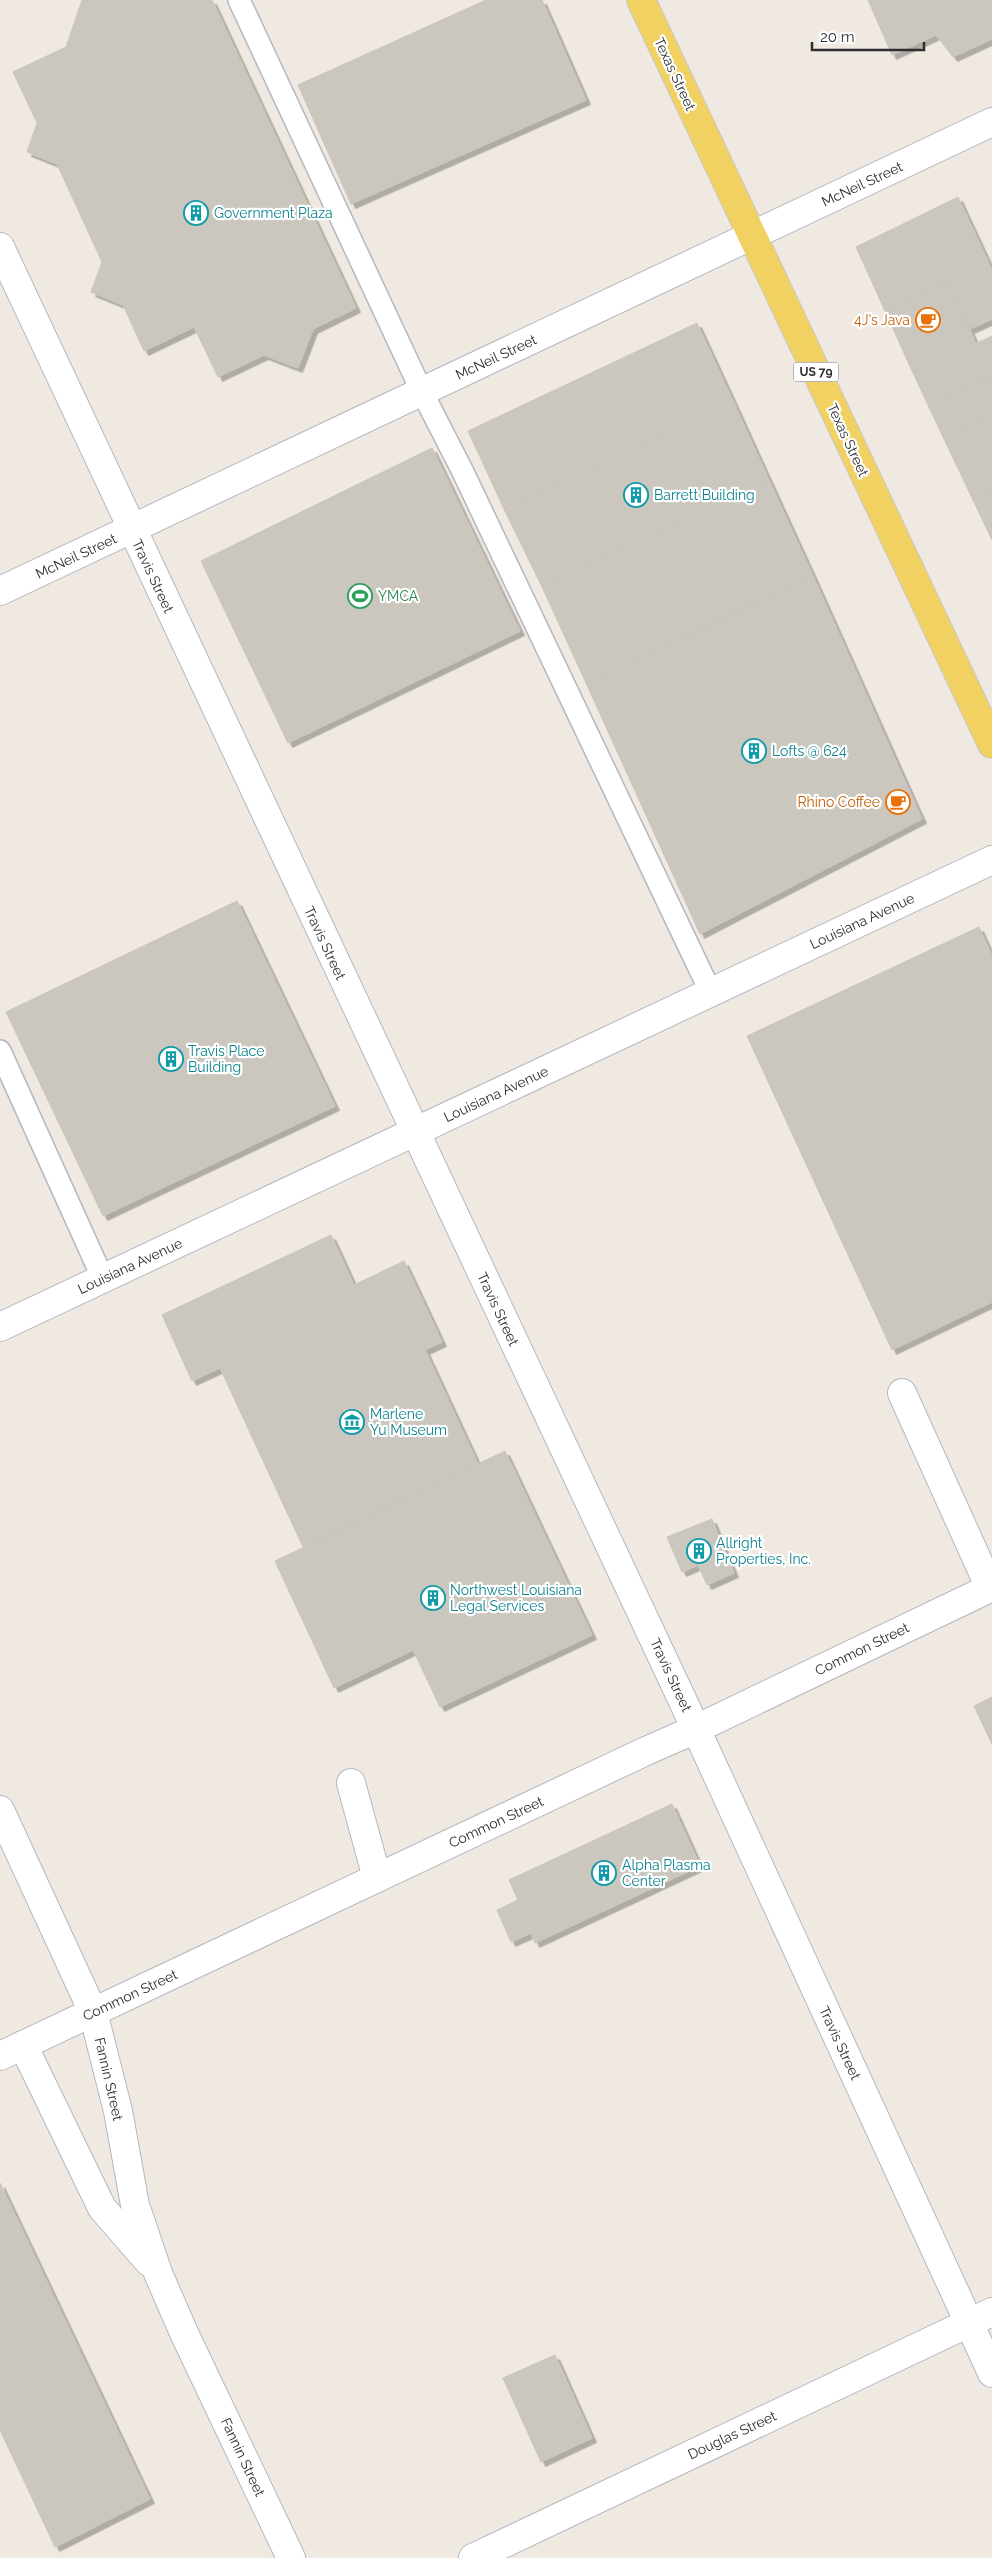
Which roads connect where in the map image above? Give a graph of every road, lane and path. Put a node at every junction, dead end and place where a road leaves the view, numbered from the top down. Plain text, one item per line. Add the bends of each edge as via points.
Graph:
1 (239, 0) edge
2 (641, 0) edge
3 (992, 122) edge
4 (752, 236) junction
5 (0, 247) edge
6 (422, 392) junction
7 (131, 530) junction
8 (0, 591) edge
9 (992, 744) edge
10 (992, 860) edge
11 (711, 993) junction
12 (0, 1051) edge
13 (415, 1133) junction
14 (103, 1279) junction
15 (0, 1327) edge
16 (902, 1393) dead end
17 (991, 1587) edge
18 (696, 1729) junction
19 (351, 1783) dead end
20 (0, 1810) edge
21 (377, 1878) junction
22 (93, 2012) junction
23 (12, 2051) edge
24 (158, 2273) junction
25 (980, 2317) edge
26 (992, 2373) edge
27 (291, 2558) edge
28 (473, 2558) edge

1 - 6 lane
2 - 4 main road, Texas Street / US 79
3 - 4 street, McNeil Street
4 - 6 street, McNeil Street
4 - 9 main road, Texas Street / US 79
5 - 7 street, Travis Street
6 - 7 street, McNeil Street
6 - 11 lane
7 - 8 street, McNeil Street
7 - 13 street, Travis Street
10 - 11 street, Louisiana Avenue
11 - 13 street, Louisiana Avenue
12 - 14 lane
13 - 14 street, Louisiana Avenue
13 - 18 street, Travis Street
14 - 15 street, Louisiana Avenue
16 - 17 street
17 - 18 street, Common Street
18 - 21 street, Common Street
18 - 25 street, Travis Street
19 - 21 street
20 - 22 street, Fannin Street
21 - 22 street, Common Street
22 - 23 street, Common Street
22 - 24 street, Fannin Street via 118,2111 135,2205
23 - 24 street, Fannin Street via 102,2208
24 - 27 street, Fannin Street
25 - 26 street, Travis Street
25 - 28 street, Douglas Street

